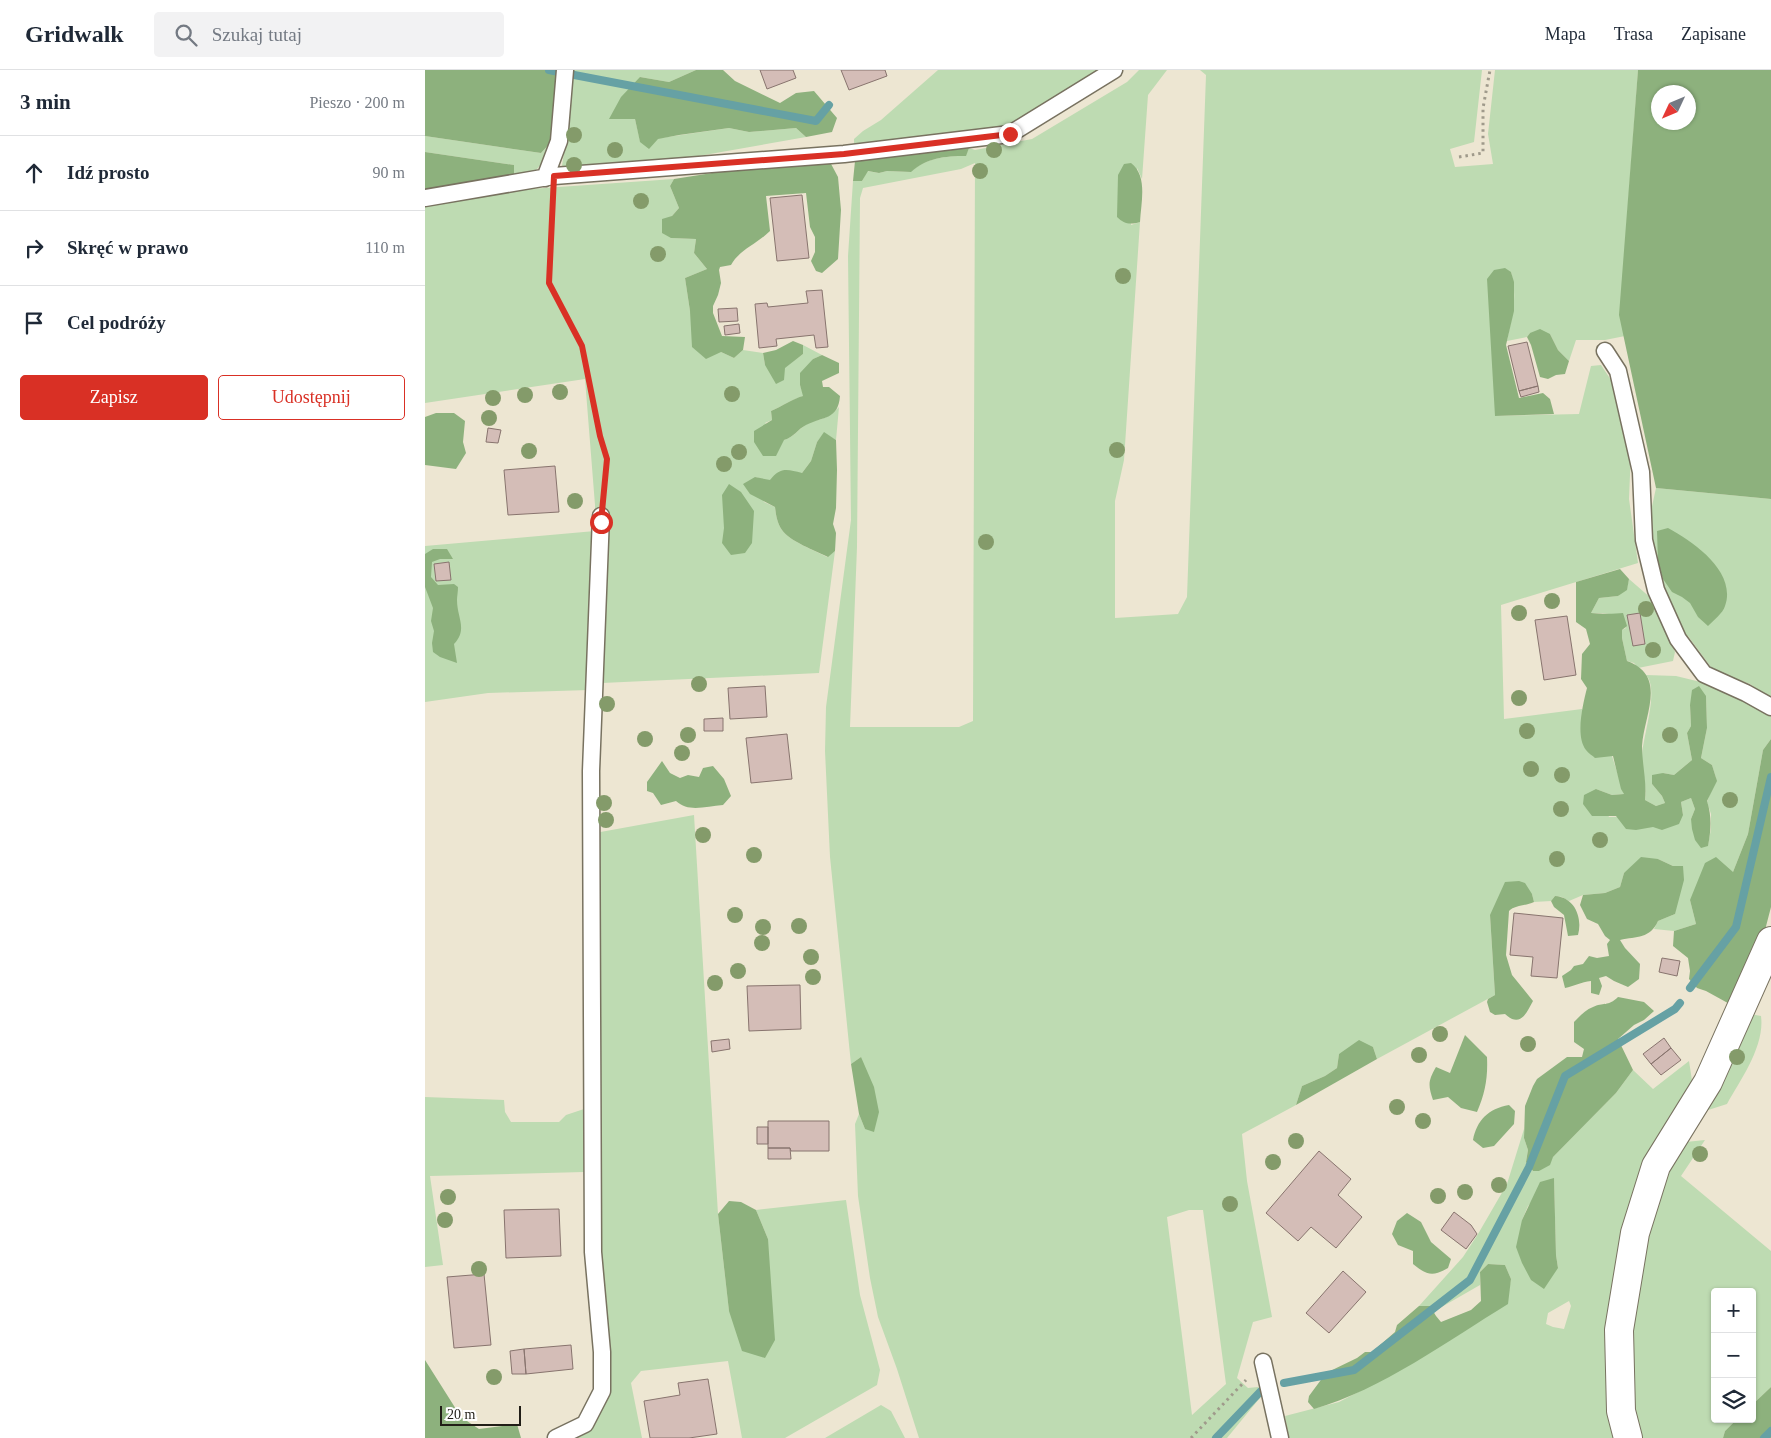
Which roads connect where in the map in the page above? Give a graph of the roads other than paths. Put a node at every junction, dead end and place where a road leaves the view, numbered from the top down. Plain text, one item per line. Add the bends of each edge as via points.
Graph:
1 (565, 70) edge
2 (1114, 70) edge
3 (549, 177) junction
4 (425, 198) edge
5 (1605, 352) dead end
6 (601, 516) road end
7 (1771, 708) edge
8 (1771, 941) edge
9 (1263, 1362) road end
10 (556, 1438) edge
11 (1280, 1438) edge
12 (1628, 1438) edge

1 - 3 lane via 559,140
2 - 3 lane via 1010,134 844,154
3 - 4 lane
5 - 7 lane via 1618,371 1641,472 1644,540 1654,581 1678,638 1704,674
6 - 10 lane via 591,791 593,1252 602,1352 602,1391 585,1424
8 - 12 street via 1708,1082 1656,1166 1635,1233 1619,1330 1621,1411
9 - 11 lane

